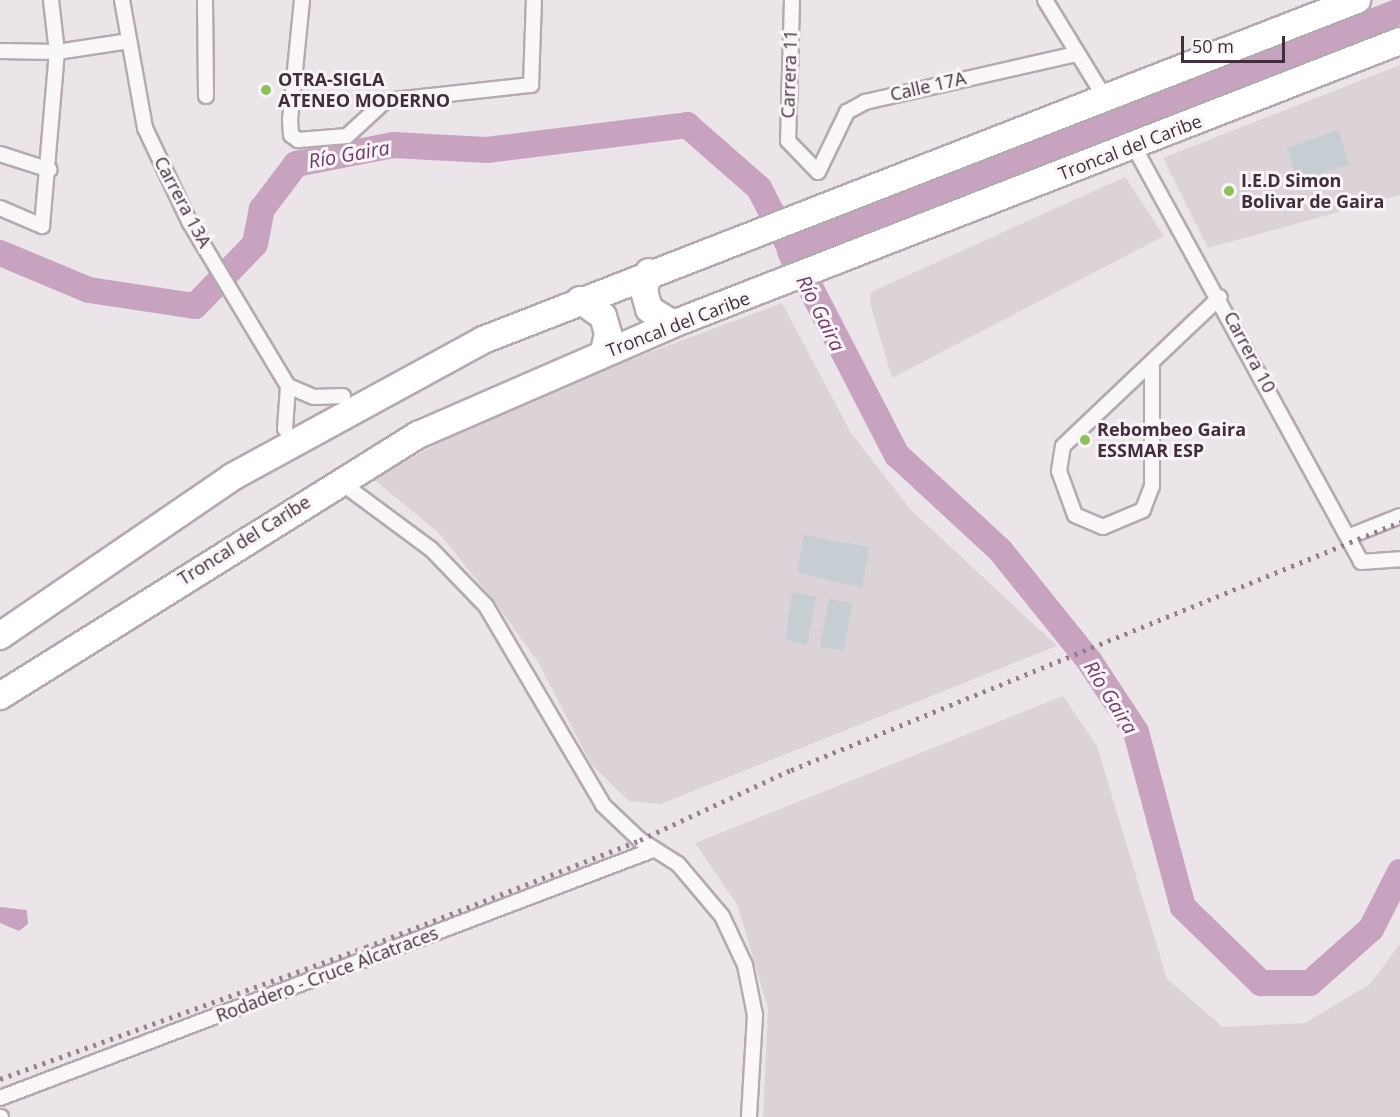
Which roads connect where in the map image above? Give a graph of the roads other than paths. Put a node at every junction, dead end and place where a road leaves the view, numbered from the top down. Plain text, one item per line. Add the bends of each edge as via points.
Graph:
1 (51, 0) edge
2 (122, 0) edge
3 (205, 0) edge
4 (302, 0) edge
5 (534, 0) edge
6 (792, 0) edge
7 (1045, 0) edge
8 (1357, 0) edge
9 (1312, 9) edge
10 (1400, 40) edge
11 (129, 41) junction
12 (0, 51) edge
13 (57, 52) junction
14 (1076, 54) junction
15 (207, 96) dead end
16 (1105, 98) junction
17 (1133, 145) junction
18 (0, 154) edge
19 (50, 170) junction
20 (818, 172) joint
21 (0, 208) edge
22 (649, 272) junction
23 (1220, 297) junction
24 (580, 300) junction
25 (673, 324) junction
26 (483, 340) junction
27 (604, 352) junction
28 (1152, 366) junction
29 (288, 386) junction
30 (343, 396) junction
31 (285, 429) junction
32 (338, 481) junction
33 (1400, 516) edge
34 (158, 527) junction
35 (1350, 536) junction
36 (1400, 559) edge
37 (0, 636) edge
38 (0, 696) edge
39 (653, 850) junction
40 (0, 1098) edge
41 (749, 1117) edge

1 - 13 street
2 - 11 street, Carrera 13A
3 - 15 street
4 - 5 street via 292,81 293,138 339,139 385,101 531,86
6 - 20 street, Carrera 11 via 788,141
7 - 14 street
8 - 9 highway
9 - 16 highway
10 - 17 highway, Troncal del Caribe
11 - 13 street
11 - 29 street, Carrera 13A via 145,128 190,223
12 - 13 street
13 - 19 street
14 - 16 street
14 - 20 street, Calle 17A via 865,102 847,112
16 - 22 highway
17 - 23 street, Carrera 10
17 - 25 highway, Troncal del Caribe
18 - 19 street
19 - 21 street via 42,226
22 - 24 highway
22 - 25 highway via 645,300 656,316
23 - 28 street
23 - 35 street, Carrera 10
24 - 26 highway
24 - 27 highway via 603,316 608,334
25 - 27 highway, Troncal del Caribe
26 - 30 highway
26 - 34 highway via 304,435
27 - 32 highway, Troncal del Caribe via 418,435
28 - 28 street via 1063,446 1059,471 1075,515 1103,527 1143,510 1152,486
29 - 30 street via 314,397
29 - 31 street
30 - 31 highway
31 - 34 highway
32 - 38 highway, Troncal del Caribe
32 - 39 street via 431,549 486,606 580,772 603,805
33 - 35 street
34 - 37 highway
35 - 36 street, Carrera 10 via 1361,562
39 - 40 street, Rodadero - Cruce Alcatraces
39 - 41 street via 678,864 722,916 745,965 755,1015

